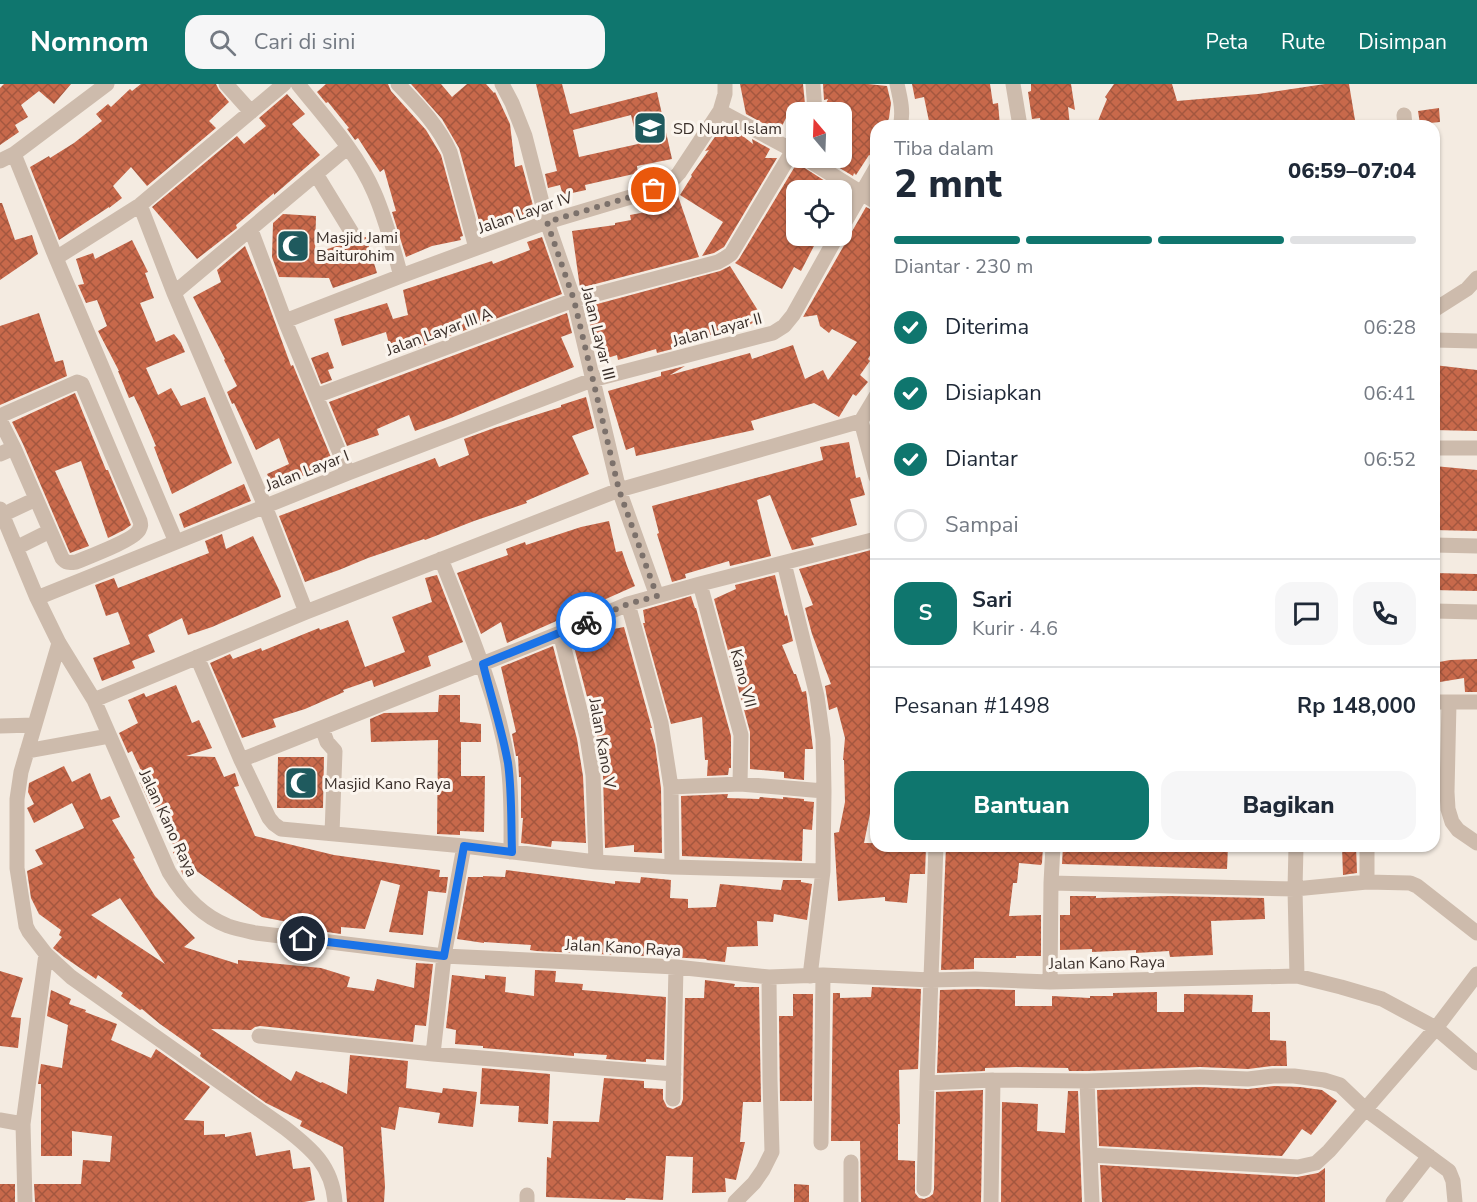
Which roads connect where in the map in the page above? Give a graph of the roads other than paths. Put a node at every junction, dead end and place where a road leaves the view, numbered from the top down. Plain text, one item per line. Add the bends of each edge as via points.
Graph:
1 (106, 84) edge
2 (226, 84) edge
3 (284, 84) edge
4 (298, 84) edge
5 (398, 84) edge
6 (502, 84) edge
7 (725, 84) edge
8 (813, 84) edge
9 (897, 84) edge
10 (1013, 84) edge
11 (814, 102) edge
12 (720, 111) junction
13 (251, 112) junction
14 (902, 120) edge
15 (1019, 120) edge
16 (786, 145) edge
17 (348, 147) junction
18 (14, 154) junction
19 (0, 161) edge
20 (787, 168) edge
21 (824, 168) edge
22 (316, 174) junction
23 (870, 178) edge
24 (861, 193) junction
25 (870, 198) edge
26 (140, 205) junction
27 (852, 210) edge
28 (547, 222) junction
29 (251, 230) junction
30 (352, 233) dead end
31 (831, 246) edge
32 (476, 248) junction
33 (56, 258) junction
34 (401, 276) junction
35 (1477, 278) edge
36 (174, 293) junction
37 (574, 300) junction
38 (1440, 306) edge
39 (285, 321) junction
40 (1440, 340) edge
41 (1477, 341) edge
42 (592, 380) junction
43 (316, 396) junction
44 (870, 406) edge
45 (0, 418) edge
46 (861, 421) junction
47 (1440, 448) edge
48 (1477, 448) edge
49 (7, 451) edge
50 (870, 455) edge
51 (348, 473) junction
52 (619, 490) junction
53 (36, 498) junction
54 (265, 506) junction
55 (1, 512) edge
56 (50, 531) junction
57 (870, 541) edge
58 (176, 542) junction
59 (1440, 545) edge
60 (1477, 546) edge
61 (16, 548) junction
62 (441, 559) junction
63 (784, 563) junction
64 (700, 584) junction
65 (657, 596) junction
66 (37, 598) junction
67 (628, 604) junction
68 (1440, 611) edge
69 (306, 612) junction
70 (1477, 612) edge
71 (560, 633) junction
72 (59, 643) junction
73 (196, 657) junction
74 (483, 664) junction
75 (94, 700) junction
76 (1477, 702) edge
77 (1441, 703) edge
78 (34, 725) junction
79 (0, 726) edge
80 (322, 728) junction
81 (109, 736) junction
82 (27, 751) junction
83 (241, 760) junction
84 (740, 784) junction
85 (671, 788) junction
86 (824, 791) junction
87 (332, 834) junction
88 (1477, 843) edge
89 (464, 846) junction
90 (512, 852) junction
91 (936, 852) edge
92 (1053, 852) edge
93 (1296, 852) edge
94 (1367, 852) edge
95 (596, 862) junction
96 (672, 867) junction
97 (823, 871) junction
98 (1367, 882) junction
99 (1051, 883) junction
100 (1295, 890) junction
101 (1477, 933) edge
102 (46, 954) junction
103 (444, 956) junction
104 (676, 967) junction
105 (1477, 974) edge
106 (817, 975) junction
107 (1297, 976) junction
108 (769, 977) junction
109 (931, 980) junction
110 (1050, 982) junction
111 (1436, 1028) junction
112 (259, 1036) dead end
113 (433, 1054) junction
114 (1477, 1063) edge
115 (674, 1074) junction
116 (993, 1080) junction
117 (1087, 1081) junction
118 (927, 1083) junction
119 (673, 1099) dead end
120 (1365, 1109) junction
121 (0, 1120) edge
122 (23, 1124) junction
123 (821, 1143) dead end
124 (1090, 1155) junction
125 (1429, 1156) junction
126 (852, 1162) dead end
127 (924, 1189) dead end
128 (25, 1202) edge
129 (335, 1202) edge
130 (735, 1202) edge
131 (851, 1202) edge
132 (992, 1202) edge
133 (1092, 1202) edge
134 (1393, 1202) edge
135 (1455, 1202) edge

1 - 18 street
2 - 13 street
3 - 13 street
4 - 17 street
5 - 32 street via 446,142
6 - 28 street, Jalan Layar III via 525,136
7 - 12 street, Jalan Layar IV
8 - 11 street
9 - 14 street
10 - 15 street
12 - 16 street
12 - 28 street, Jalan Layar IV via 669,184
13 - 26 street
17 - 22 street
17 - 34 street via 374,191
18 - 19 street
18 - 33 street
20 - 37 street, Jalan Layar III A via 725,258
21 - 24 street
22 - 29 street
22 - 30 street
23 - 24 street
24 - 25 street
24 - 27 street
26 - 33 street
26 - 36 street
28 - 32 street, Jalan Layar IV
28 - 37 street, Jalan Layar III
29 - 36 street
29 - 39 street
31 - 42 street, Jalan Layar II via 793,315 773,333
32 - 34 street, Jalan Layar IV
33 - 58 street
34 - 39 street, Jalan Layar IV
35 - 38 street
36 - 54 street
37 - 42 street, Jalan Layar III
37 - 43 street, Jalan Layar III A
39 - 43 street
40 - 41 street
42 - 51 street, Jalan Layar I
42 - 52 street, Jalan Layar III
43 - 51 street
44 - 46 street
45 - 49 street
45 - 56 street via 80,382 141,525 131,537 71,563 62,558
46 - 50 street
46 - 52 street
47 - 48 street
49 - 53 street
51 - 54 street, Jalan Layar I
52 - 62 street
52 - 65 street, Jalan Layar III
53 - 55 street
53 - 56 street
54 - 58 street, Jalan Layar I
54 - 69 street
55 - 61 street, Jalan Kano Raya
56 - 61 street
57 - 63 street
58 - 66 street, Jalan Layar I
59 - 60 street
61 - 66 street, Jalan Kano Raya
62 - 69 street
62 - 74 street
63 - 64 street
63 - 86 street via 817,696
64 - 65 street
64 - 84 street, Kano VII via 741,735
65 - 67 street
66 - 72 street, Jalan Kano Raya
67 - 71 street
67 - 85 street via 661,723
68 - 70 street
69 - 73 street
71 - 74 street
71 - 95 street, Jalan Kano V via 593,775
72 - 75 street, Jalan Kano Raya
72 - 78 street
73 - 75 street
73 - 83 street
74 - 80 street
74 - 90 street via 508,763
75 - 81 street, Jalan Kano Raya
76 - 77 street
77 - 88 street via 1448,809 1458,830
78 - 79 street
78 - 82 street
80 - 83 street
80 - 87 street via 335,751
81 - 82 street
81 - 103 street, Jalan Kano Raya via 169,872 180,890 213,918 256,933
82 - 102 street via 17,799 17,868 26,926
83 - 87 street via 277,827
84 - 85 street
84 - 86 street
85 - 96 street
86 - 97 street
87 - 89 street
89 - 90 street
89 - 103 street
90 - 95 street
91 - 109 street
92 - 99 street
93 - 100 street
94 - 98 street
95 - 96 street
96 - 97 street
97 - 106 street
98 - 100 street
98 - 101 street via 1410,883
99 - 100 street
99 - 110 street
100 - 107 street
102 - 122 street
102 - 129 street via 71,977 307,1145 329,1173
103 - 104 street, Jalan Kano Raya
103 - 113 street
104 - 108 street, Jalan Kano Raya
104 - 115 street
105 - 111 street
106 - 108 street, Jalan Kano Raya
106 - 109 street, Jalan Kano Raya
106 - 123 street
107 - 110 street, Jalan Kano Raya
107 - 111 street, Jalan Kano Raya via 1382,999
108 - 130 street via 772,1152 754,1183
109 - 110 street, Jalan Kano Raya
109 - 118 street
111 - 114 street, Jalan Kano Raya
111 - 120 street
112 - 113 street
113 - 115 street
115 - 119 street
116 - 117 street
116 - 118 street
116 - 132 street
117 - 120 street via 1294,1076 1340,1085
117 - 124 street
118 - 127 street
120 - 124 street via 1316,1163 1298,1167
120 - 125 street
121 - 122 street
122 - 128 street
124 - 133 street
125 - 134 street
125 - 135 street via 1450,1174
126 - 131 street

